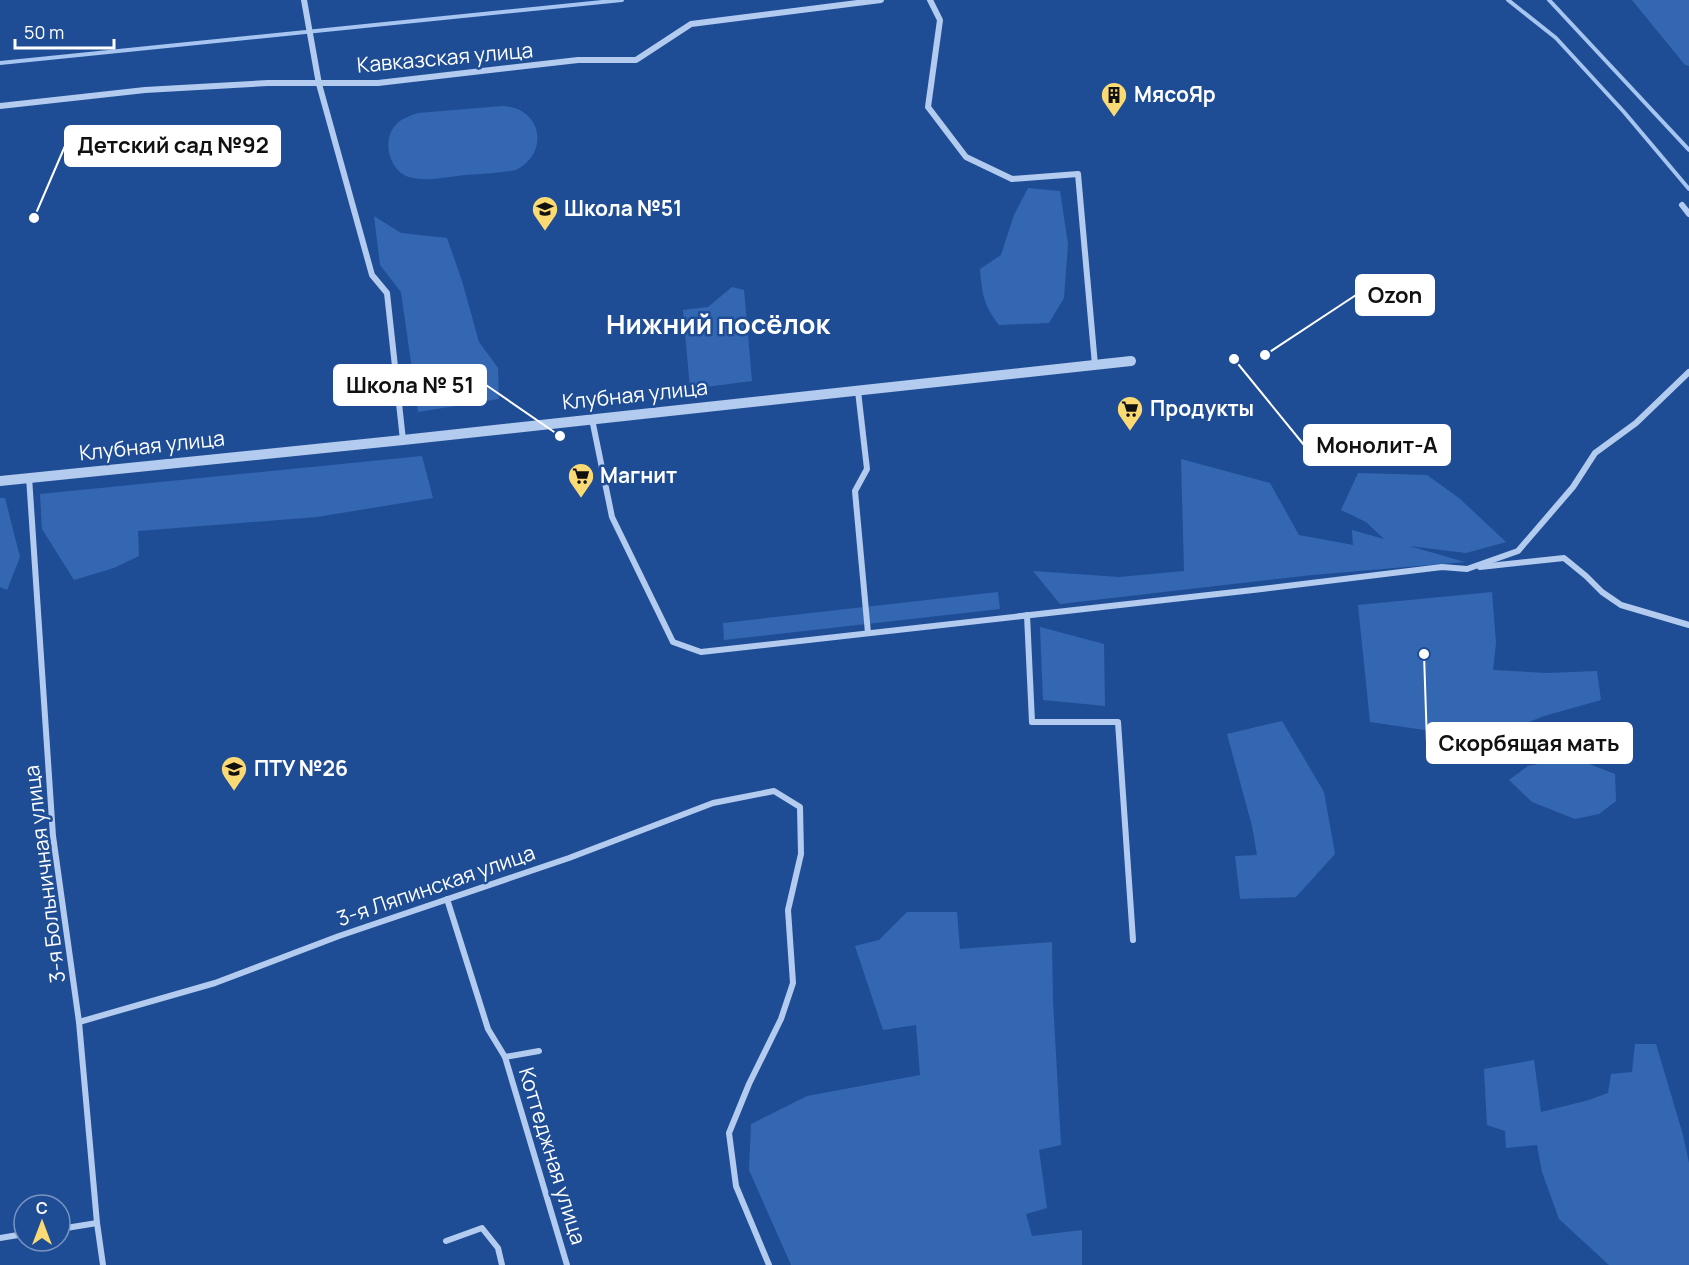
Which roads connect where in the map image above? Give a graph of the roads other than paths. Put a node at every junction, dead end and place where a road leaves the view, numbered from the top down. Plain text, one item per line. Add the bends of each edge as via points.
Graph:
1 (304, 0) edge
2 (881, 0) edge
3 (930, 0) edge
4 (319, 84) junction
5 (0, 106) edge
6 (1682, 205) dead end
7 (1689, 214) edge
8 (1131, 362) dead end
9 (1095, 365) junction
10 (1689, 372) edge
11 (858, 391) junction
12 (592, 419) junction
13 (403, 440) junction
14 (29, 477) junction
15 (0, 480) edge
16 (1467, 569) junction
17 (1027, 615) junction
18 (1689, 625) edge
19 (868, 633) junction
20 (447, 899) junction
21 (1132, 940) dead end
22 (79, 1022) junction
23 (540, 1051) dead end
24 (506, 1057) junction
25 (97, 1223) junction
26 (72, 1227) edge
27 (446, 1241) dead end
28 (103, 1265) edge
29 (502, 1265) edge
30 (567, 1265) edge
31 (769, 1265) edge

1 - 4 street
2 - 4 street, Кавказская улица via 691,24 636,60 578,60 378,83
3 - 9 street via 940,20 928,107 966,157 1012,179 1078,174
4 - 5 street, Кавказская улица via 145,90
4 - 13 street via 372,274 387,293
6 - 7 street
8 - 9 street, Клубная улица
9 - 11 street, Клубная улица
10 - 16 street via 1636,423 1595,453 1573,487 1518,551
11 - 12 street, Клубная улица
11 - 19 street via 867,469 855,491
12 - 13 street, Клубная улица
12 - 19 street via 612,517 673,642 701,652
13 - 14 street, Клубная улица
14 - 15 street, Клубная улица
14 - 22 street, 3-я Больничная улица via 53,836
16 - 17 street via 1442,567
16 - 18 street via 1564,558 1621,605
17 - 19 street
17 - 21 street via 1032,722 1118,722
20 - 22 street, 3-я Ляпинская улица via 214,983
20 - 24 street, Коттеджная улица via 488,1029
20 - 31 street, 3-я Ляпинская улица via 570,858 713,803 774,792 800,807 801,854 788,910 793,983 781,1019 729,1132 736,1186
22 - 25 street, 3-я Больничная улица
23 - 24 street
24 - 30 street, Коттеджная улица
25 - 26 street
25 - 28 street, 3-я Больничная улица
27 - 29 street via 482,1228 498,1248

